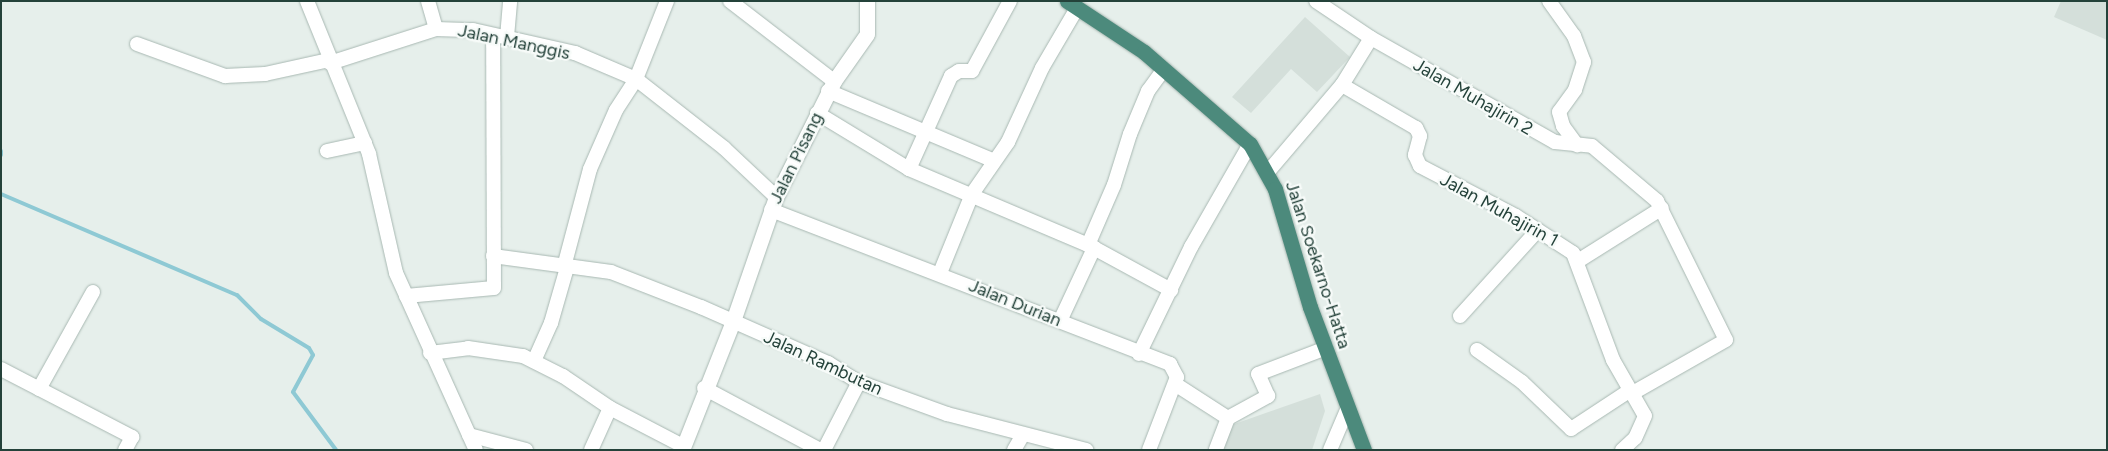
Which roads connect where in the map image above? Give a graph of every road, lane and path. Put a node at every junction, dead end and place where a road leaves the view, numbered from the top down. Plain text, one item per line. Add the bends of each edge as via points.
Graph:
1 (307, 1) edge
2 (428, 1) edge
3 (510, 1) edge
4 (667, 1) edge
5 (730, 1) edge
6 (867, 1) edge
7 (1010, 1) edge
8 (1316, 1) edge
9 (1549, 1) edge
10 (1072, 4) edge
11 (436, 29) junction
12 (500, 37) junction
13 (1371, 38) junction
14 (137, 44) dead end
15 (329, 62) junction
16 (1164, 69) junction
17 (636, 80) junction
18 (1342, 85) junction
19 (831, 86) junction
20 (817, 113) junction
21 (925, 131) junction
22 (365, 144) junction
23 (1250, 144) junction
24 (1577, 145) junction
25 (327, 151) dead end
26 (992, 160) junction
27 (909, 169) junction
28 (1267, 173) junction
29 (972, 194) junction
30 (773, 203) junction
31 (1662, 208) junction
32 (1538, 230) junction
33 (1091, 246) junction
34 (493, 256) junction
35 (1578, 260) junction
36 (566, 264) junction
37 (940, 273) junction
38 (1171, 290) junction
39 (93, 292) dead end
40 (406, 296) junction
41 (1460, 316) dead end
42 (1060, 321) junction
43 (733, 322) junction
44 (1326, 348) junction
45 (1477, 350) dead end
46 (430, 353) junction
47 (1139, 354) junction
48 (534, 361) junction
49 (1, 370) edge
50 (858, 382) junction
51 (1175, 384) junction
52 (704, 388) junction
53 (40, 389) junction
54 (1630, 392) junction
55 (610, 408) junction
56 (1347, 410) junction
57 (1228, 418) junction
58 (469, 435) junction
59 (1022, 436) junction
60 (683, 448) edge
61 (125, 450) edge
62 (476, 450) edge
63 (526, 450) edge
64 (591, 450) edge
65 (820, 450) edge
66 (824, 450) edge
67 (1014, 450) edge
68 (1086, 450) edge
69 (1149, 450) edge
70 (1216, 450) edge
71 (1330, 450) edge
72 (1364, 450) edge
73 (1622, 450) edge

1 - 15 street
2 - 11 street
3 - 12 street
4 - 17 street
5 - 19 street
6 - 19 street, Jalan Pisang via 867,34
7 - 21 street via 972,71 959,71 951,76
8 - 13 street, Jalan Muhajirin 2
9 - 24 street, Jalan Muhajirin 2 via 1574,36 1584,62 1575,90 1559,112 1563,126
10 - 16 highway, Jalan Soekarno-Hatta
10 - 26 street via 1008,142
11 - 12 street, Jalan Manggis
11 - 15 street, Jalan Manggis
12 - 17 street, Jalan Manggis via 575,54
12 - 34 street
13 - 18 street
13 - 24 street, Jalan Muhajirin 2 via 1534,132 1566,146
14 - 15 street, Jalan Manggis via 225,76 265,74
15 - 22 street
16 - 23 highway, Jalan Soekarno-Hatta
16 - 33 street via 1148,91
17 - 30 street, Jalan Manggis via 724,148
17 - 36 street via 616,110 590,169
18 - 28 street
18 - 32 street, Jalan Muhajirin 1 via 1416,128 1420,136 1415,155 1420,166
19 - 20 street, Jalan Pisang
19 - 21 street
20 - 27 street
20 - 30 street, Jalan Pisang
21 - 26 street
21 - 27 street
22 - 25 street
22 - 40 street via 388,242
23 - 28 highway, Jalan Soekarno-Hatta
23 - 38 street via 1191,247
24 - 31 street, Jalan Muhajirin 2 via 1588,145 1602,153 1643,186
26 - 29 street
27 - 29 street
28 - 44 highway, Jalan Soekarno-Hatta via 1286,220
29 - 33 street
29 - 37 street
30 - 37 street, Jalan Durian
30 - 43 street, Jalan Pisang
31 - 35 street
31 - 54 street, Jalan Muhajirin 2 via 1710,304 1725,343
32 - 35 street, Jalan Muhajirin 1
32 - 41 street
33 - 38 street
33 - 42 street
34 - 36 street, Jalan Rambutan
34 - 40 street via 494,288
35 - 54 street via 1600,329
36 - 43 street, Jalan Rambutan via 652,286
36 - 48 street via 551,323
37 - 42 street, Jalan Durian
38 - 47 street
39 - 53 street
40 - 46 street
42 - 47 street, Jalan Durian
43 - 50 street, Jalan Rambutan via 828,363
43 - 52 street, Jalan Pisang
44 - 56 highway, Jalan Soekarno-Hatta
44 - 57 street via 1258,374 1268,396
45 - 54 street via 1522,382 1571,429
46 - 48 street via 468,348 500,351
46 - 58 street
47 - 51 street, Jalan Durian via 1174,367
48 - 55 street
49 - 53 street
50 - 59 street, Jalan Rambutan
50 - 66 street
51 - 57 street
51 - 69 street
52 - 60 street, Jalan Pisang
52 - 65 street
53 - 61 street via 132,437
54 - 73 street via 1645,419 1635,438
55 - 60 street
55 - 64 street
56 - 71 street
56 - 72 highway, Jalan Soekarno-Hatta
57 - 70 street
58 - 62 street
58 - 63 street
59 - 67 street
59 - 68 street, Jalan Rambutan

